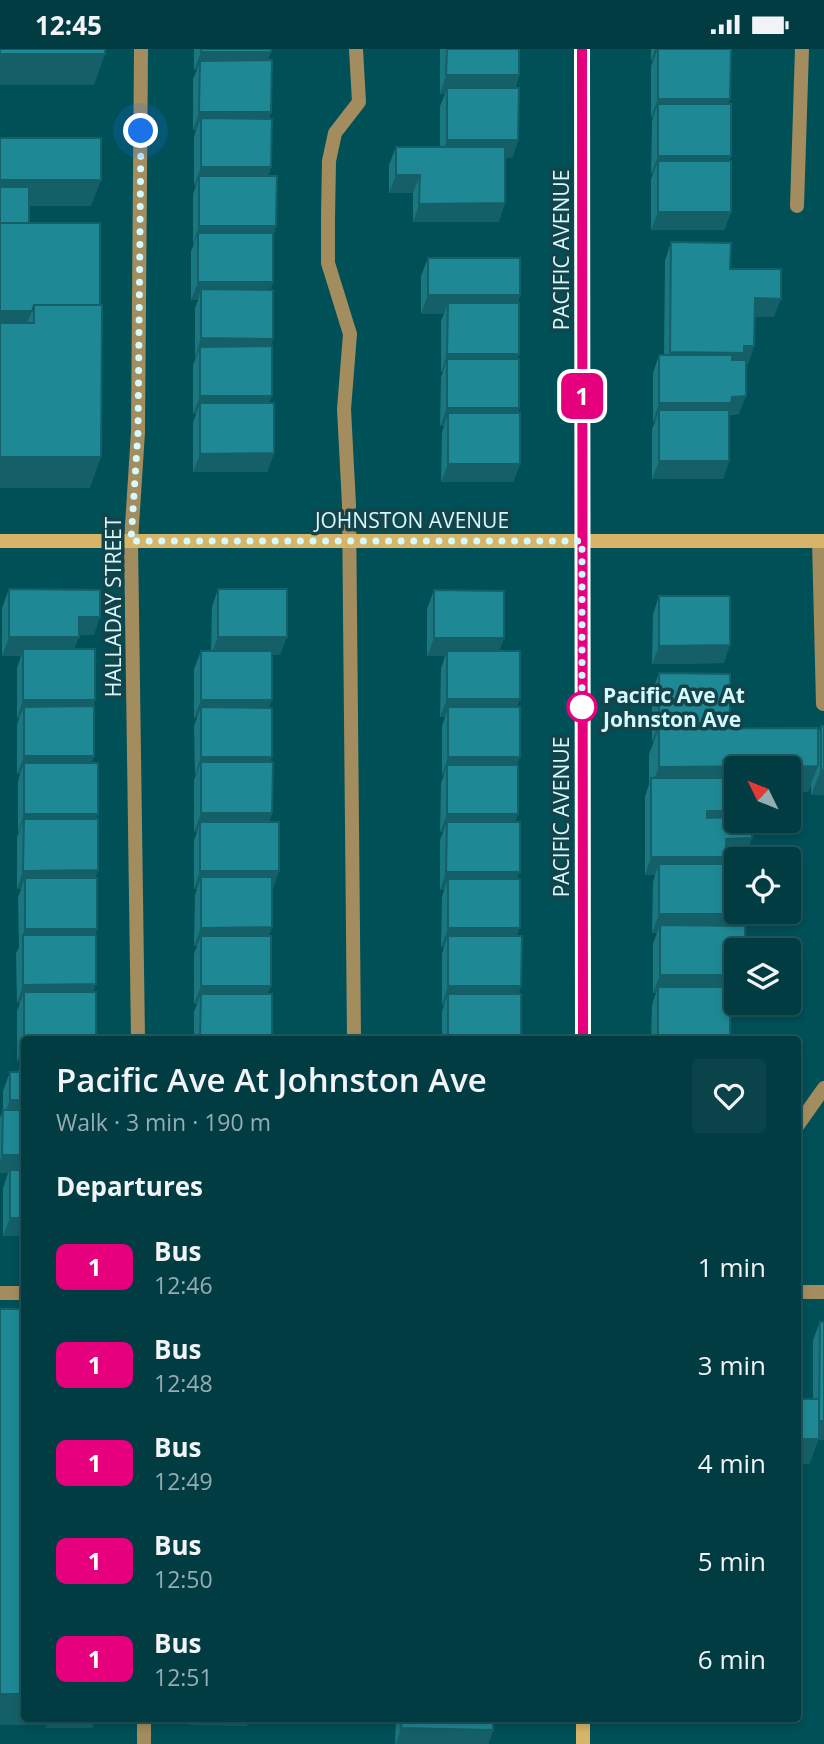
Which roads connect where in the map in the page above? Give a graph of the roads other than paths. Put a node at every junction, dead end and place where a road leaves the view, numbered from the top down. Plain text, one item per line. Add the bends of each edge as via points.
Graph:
1 (142, 49) edge
2 (356, 49) edge
3 (582, 49) edge
4 (802, 49) edge
5 (797, 206) dead end
6 (0, 541) edge
7 (131, 541) junction
8 (348, 541) junction
9 (582, 541) junction
10 (822, 541) edge
11 (823, 704) edge
12 (138, 1036) edge
13 (354, 1036) edge
14 (583, 1036) edge
15 (824, 1089) edge
16 (801, 1121) edge
17 (801, 1292) edge
18 (824, 1292) edge
19 (0, 1293) edge
20 (21, 1293) edge
21 (144, 1722) edge
22 (583, 1722) edge
23 (144, 1744) edge
24 (583, 1744) edge

1 - 7 street, HALLADAY STREET via 138,432
2 - 8 street via 359,102 335,133 329,162 328,263 350,334 344,409
3 - 9 street, PACIFIC AVENUE
4 - 5 street
6 - 7 street, JOHNSTON AVENUE
7 - 8 street, JOHNSTON AVENUE
7 - 12 street, HALLADAY STREET
8 - 9 street, JOHNSTON AVENUE
8 - 13 street
9 - 10 street, JOHNSTON AVENUE
9 - 14 street, PACIFIC AVENUE
10 - 11 street
15 - 16 street
17 - 18 street
19 - 20 street
21 - 23 street
22 - 24 street

